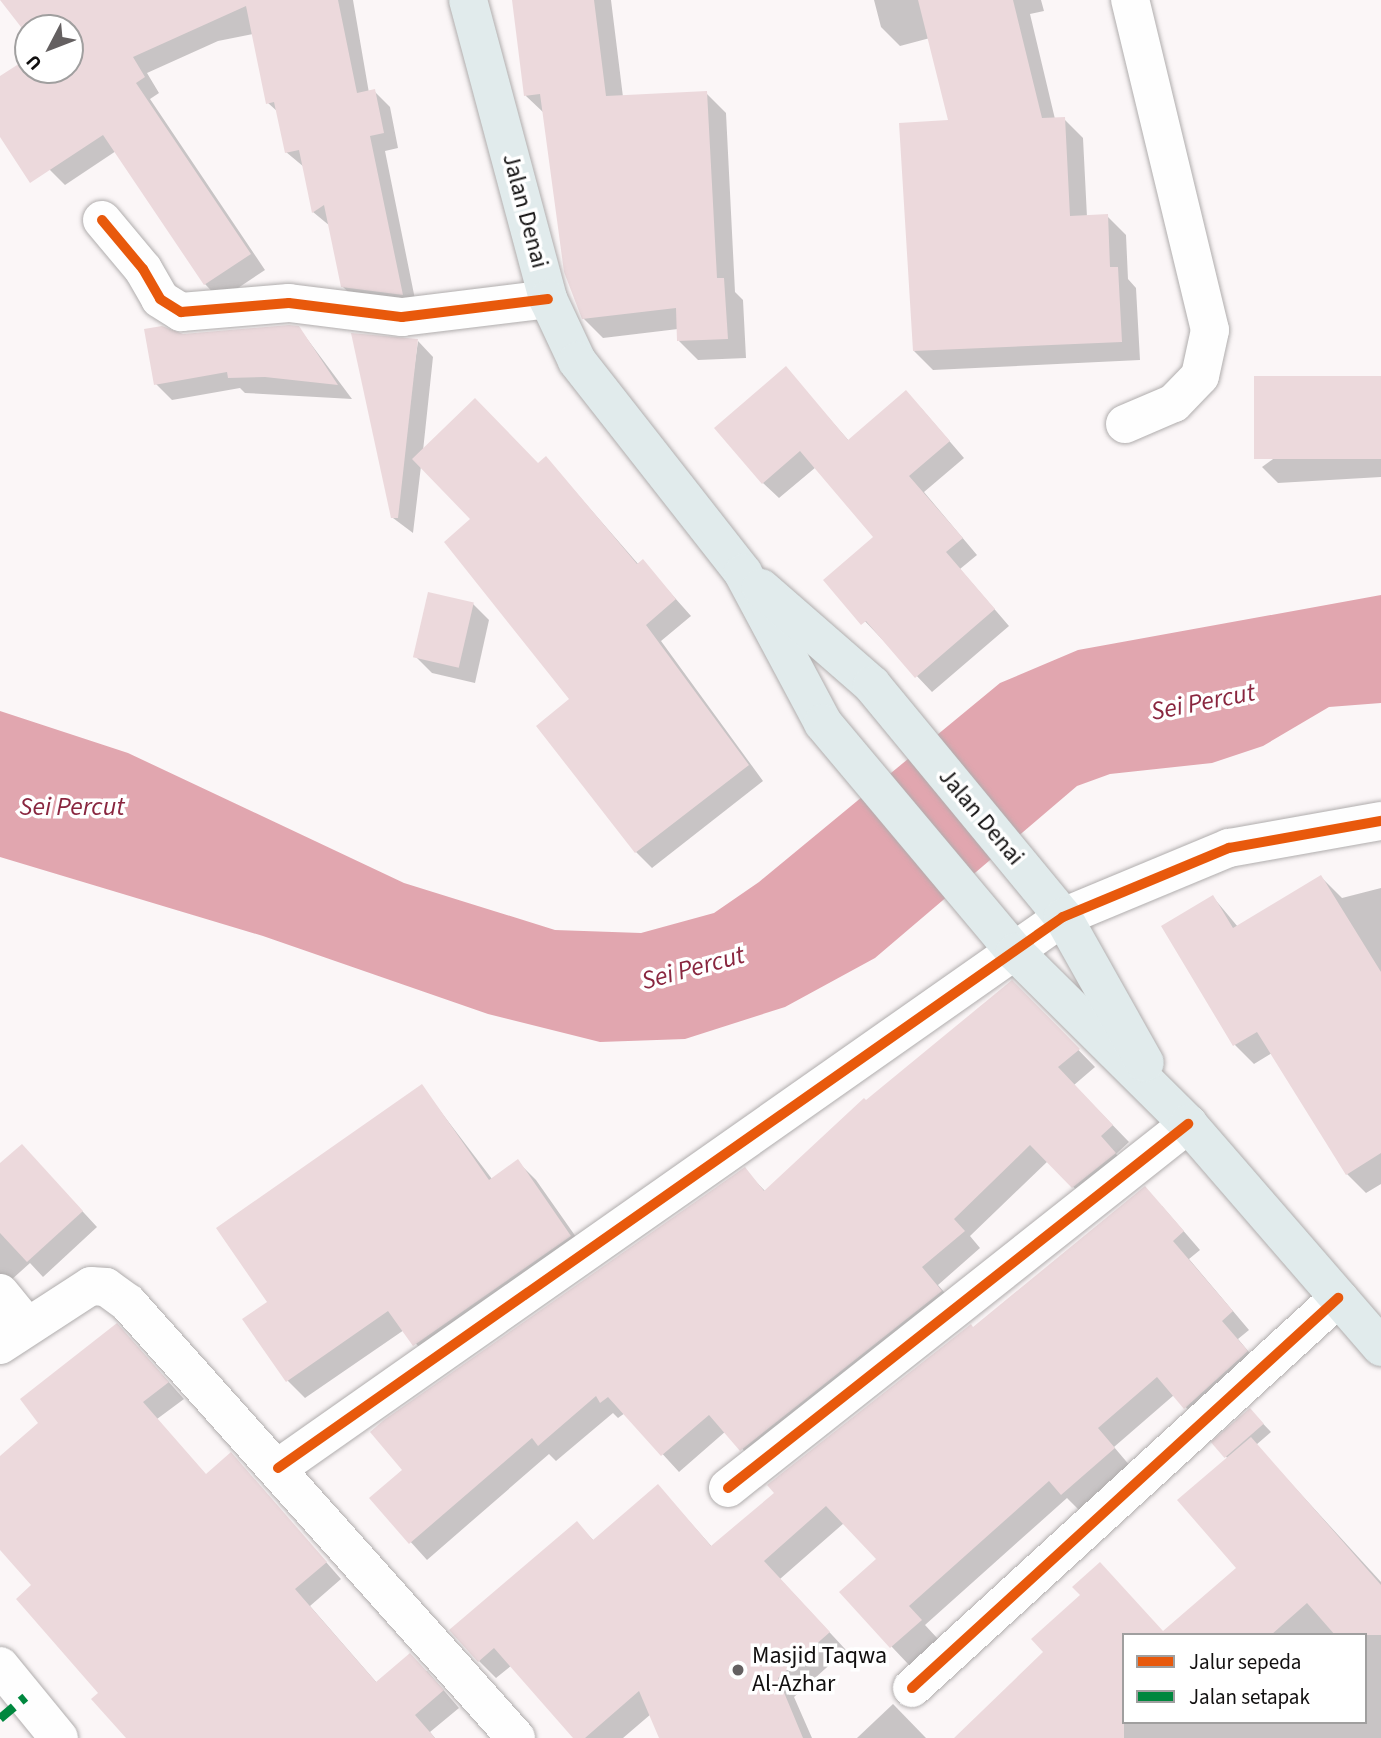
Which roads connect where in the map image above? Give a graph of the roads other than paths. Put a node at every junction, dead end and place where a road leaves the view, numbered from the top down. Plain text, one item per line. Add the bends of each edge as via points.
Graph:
1 (468, 0) edge
2 (1130, 0) edge
3 (102, 220) dead end
4 (548, 299) junction
5 (1125, 424) dead end
6 (743, 573) junction
7 (1381, 821) edge
8 (1063, 917) junction
9 (1015, 952) junction
10 (1178, 1113) junction
11 (0, 1293) edge
12 (1338, 1298) junction
13 (13, 1335) edge
14 (1381, 1347) edge
15 (278, 1468) junction
16 (728, 1488) dead end
17 (0, 1666) edge
18 (912, 1688) dead end
19 (13, 1708) edge
20 (59, 1738) edge
21 (516, 1738) edge

1 - 4 main road, Jalan Denai
2 - 5 street via 1210,330 1200,376 1174,403
3 - 4 street via 160,299 181,312 289,303 401,317
4 - 6 main road, Jalan Denai via 577,361
6 - 8 main road, Jalan Denai via 872,685
6 - 9 main road, Jalan Denai via 823,723
7 - 8 street via 1229,848
8 - 9 street
8 - 10 main road, Jalan Denai
9 - 10 main road, Jalan Denai
9 - 15 street
10 - 12 main road, Jalan Denai
10 - 16 street
11 - 13 street
12 - 14 main road, Jalan Denai
12 - 18 street
13 - 15 street via 77,1292 91,1286 106,1287 128,1303
15 - 21 street
17 - 19 street
19 - 20 street

